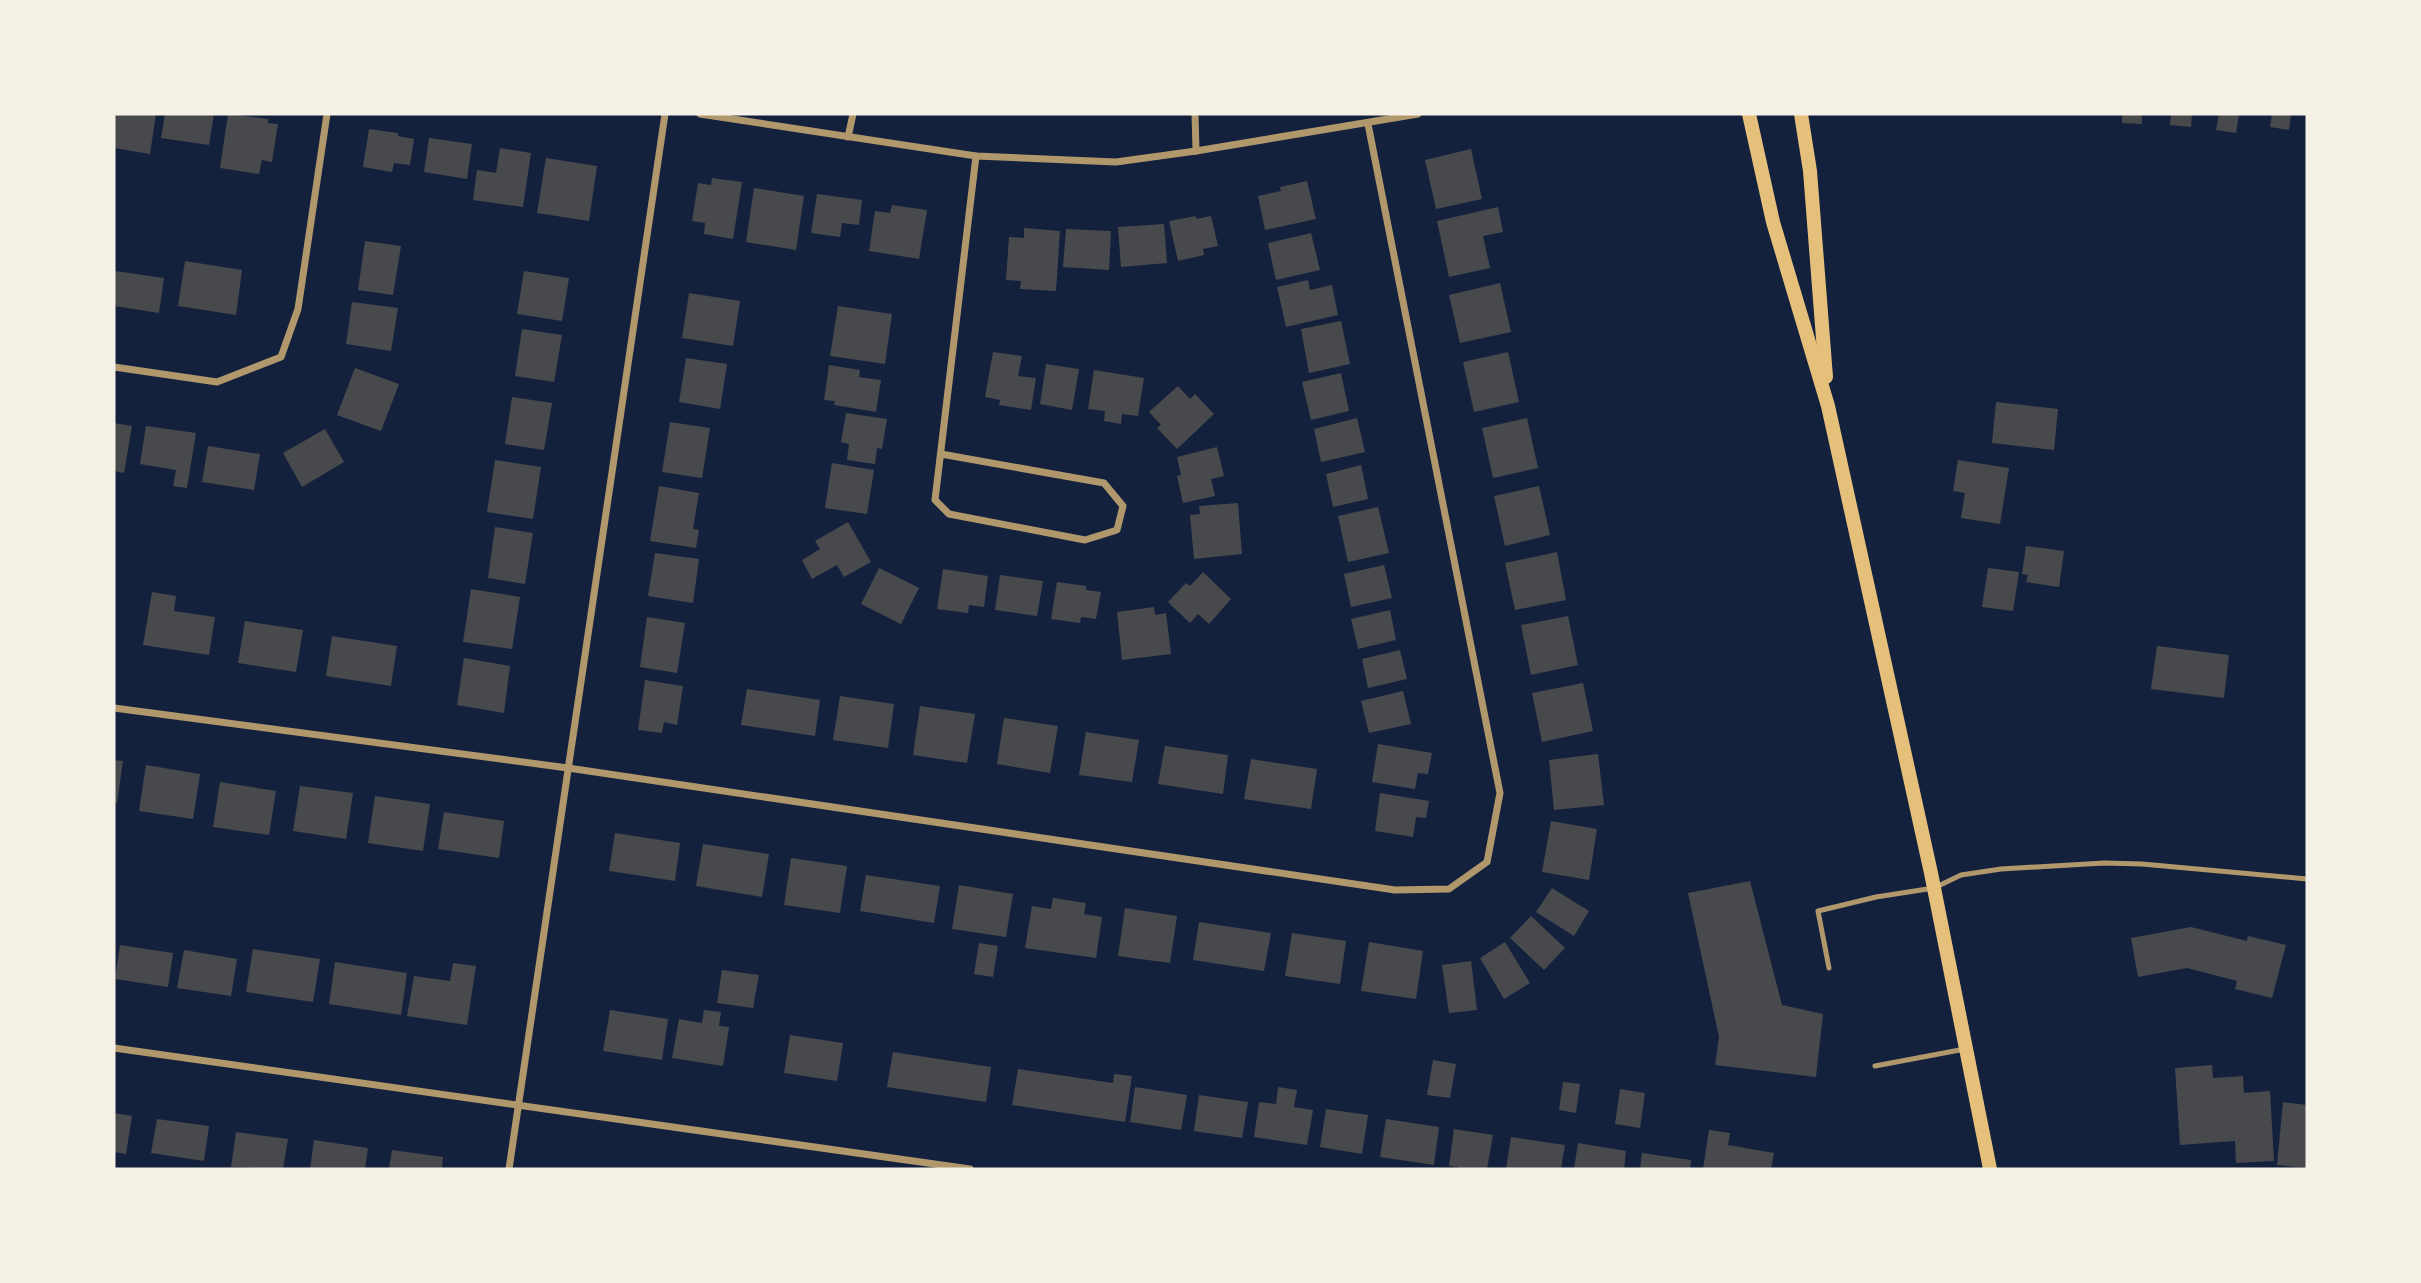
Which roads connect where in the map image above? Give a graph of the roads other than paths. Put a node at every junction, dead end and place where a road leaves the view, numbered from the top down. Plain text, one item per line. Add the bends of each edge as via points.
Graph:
1 (327, 114) edge
2 (665, 114) edge
3 (700, 114) edge
4 (853, 114) edge
5 (1195, 114) edge
6 (1418, 114) edge
7 (1749, 114) edge
8 (1801, 114) edge
9 (1368, 124) junction
10 (848, 137) junction
11 (1196, 151) junction
12 (976, 156) junction
13 (114, 367) edge
14 (1828, 406) junction
15 (940, 454) junction
16 (114, 708) edge
17 (568, 768) junction
18 (2307, 879) edge
19 (1934, 888) junction
20 (1829, 968) dead end
21 (114, 1048) edge
22 (1966, 1049) junction
23 (1875, 1066) dead end
24 (518, 1105) junction
25 (509, 1169) edge
26 (970, 1169) edge
27 (1990, 1169) edge

1 - 13 street via 298,309 281,357 217,382
2 - 17 street
3 - 10 street
4 - 10 street
5 - 11 street
6 - 9 street
7 - 14 main road via 1773,222
8 - 14 main road via 1810,172
9 - 11 street
9 - 17 street via 1500,793 1487,862 1449,889 1395,890
10 - 12 street
11 - 12 street via 1116,162
12 - 15 street
14 - 19 main road
15 - 15 street via 935,500 949,514 1085,540 1118,530 1123,506 1104,483
16 - 17 street
17 - 24 street
18 - 19 lane via 2104,863 2001,869 1961,875
19 - 20 lane via 1818,911
19 - 22 main road
21 - 24 street
22 - 23 lane
22 - 27 main road
24 - 25 street
24 - 26 street

